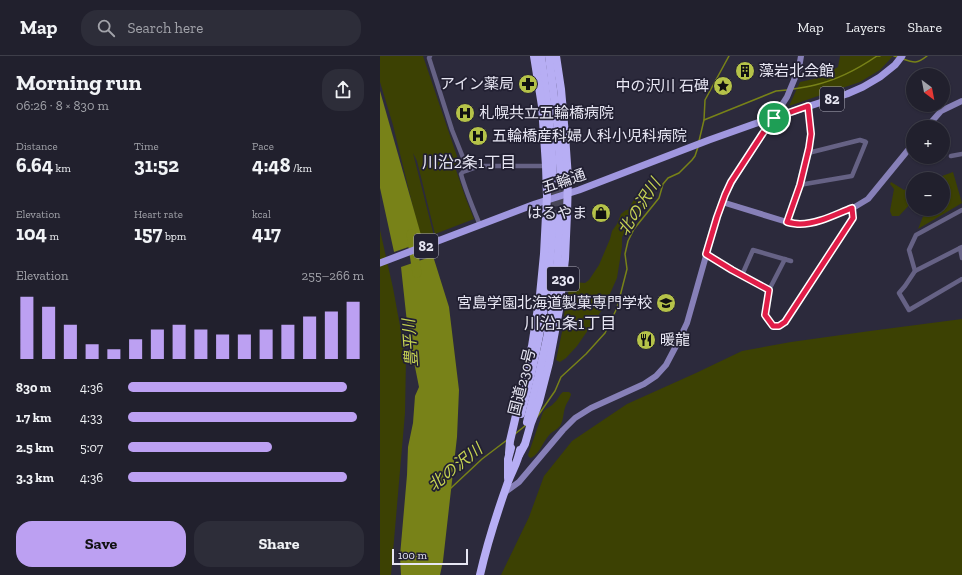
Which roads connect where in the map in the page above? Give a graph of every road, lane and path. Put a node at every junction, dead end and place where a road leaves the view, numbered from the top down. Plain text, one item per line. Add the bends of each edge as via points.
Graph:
1 (430, 56) edge
2 (534, 56) edge
3 (541, 56) edge
4 (548, 56) edge
5 (556, 56) edge
6 (801, 56) edge
7 (902, 56) edge
8 (962, 102) edge
9 (808, 106) junction
10 (774, 118) junction
11 (933, 120) edge
12 (808, 153) junction
13 (906, 153) edge
14 (962, 154) edge
15 (951, 156) dead end
16 (546, 166) junction
17 (468, 170) junction
18 (800, 185) junction
19 (567, 194) junction
20 (546, 201) junction
21 (722, 202) junction
22 (852, 208) junction
23 (962, 210) edge
24 (787, 222) junction
25 (480, 225) junction
26 (961, 248) edge
27 (706, 254) junction
28 (962, 258) edge
29 (785, 259) junction
30 (792, 261) dead end
31 (380, 263) edge
32 (915, 271) junction
33 (742, 275) junction
34 (962, 280) edge
35 (769, 290) junction
36 (525, 435) junction
37 (510, 449) junction
38 (508, 480) junction
39 (504, 494) junction
40 (480, 575) edge

1 - 17 street via 452,130
2 - 16 highway via 542,106
3 - 4 highway via 557,178 558,122
5 - 19 highway via 565,135
6 - 10 street via 793,84
7 - 9 main road, 82 via 880,77 863,88
8 - 11 street via 940,112
9 - 10 main road, 82
9 - 12 street via 811,134
10 - 19 main road, 五輪通 / 82
10 - 21 street via 731,182
12 - 18 street
12 - 18 street via 860,140 866,142 852,176
13 - 22 street via 868,199
14 - 15 street
16 - 17 street via 480,166
16 - 20 highway
17 - 25 street via 461,174
18 - 24 street
19 - 20 main road, 五輪通 / 82
19 - 36 highway, 230 via 566,247 554,341 539,402
20 - 25 main road, 五輪通 / 82
20 - 37 highway via 540,295
21 - 24 street
21 - 27 street
22 - 24 street via 808,224
22 - 35 street via 853,218 785,322 779,326 773,326 765,315
23 - 32 street via 916,235 909,250
25 - 31 main road, 五輪通 / 82
26 - 28 street
26 - 32 street
27 - 33 street
27 - 39 street via 687,324 669,360 656,376 575,418 519,482
29 - 30 street
29 - 33 street via 753,250
29 - 35 street
32 - 34 street via 899,293 908,310
33 - 35 street
36 - 37 highway, 国道230号 / 230 via 555,290 560,239 557,217 537,352
36 - 38 highway, 国道230号 / 230 via 517,462
37 - 38 highway, 国道230号 / 230
38 - 39 highway, 国道230号 / 230
39 - 40 highway, 国道230号 / 230

